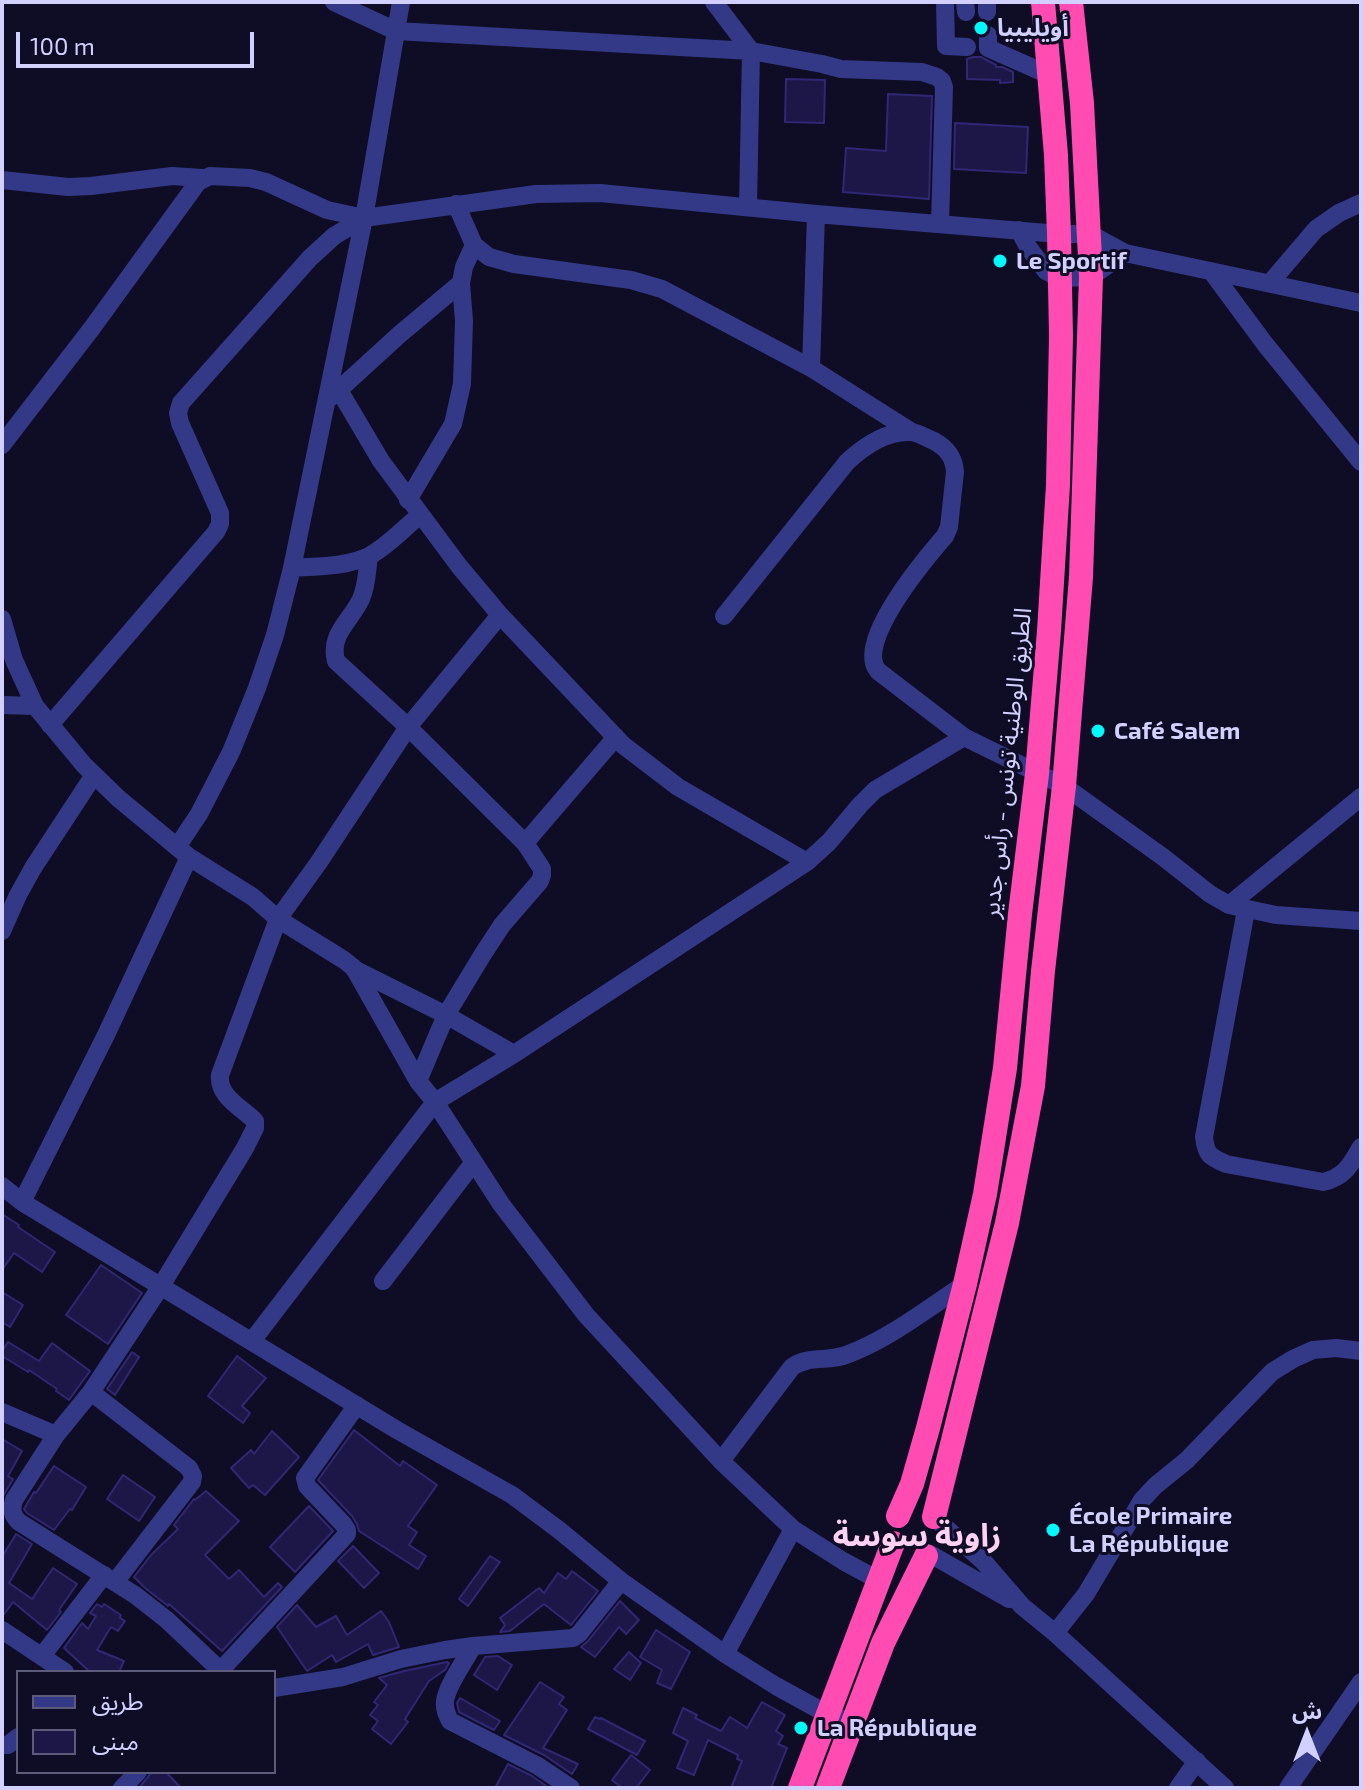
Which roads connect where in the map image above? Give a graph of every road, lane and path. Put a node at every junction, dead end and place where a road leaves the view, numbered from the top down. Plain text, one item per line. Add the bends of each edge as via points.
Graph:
1 (334, 2) edge
2 (401, 2) edge
3 (714, 2) edge
4 (945, 2) edge
5 (1043, 2) edge
6 (1071, 2) edge
7 (396, 31) junction
8 (751, 51) junction
9 (1049, 75) junction
10 (202, 178) junction
11 (2, 180) edge
12 (1361, 203) edge
13 (456, 204) junction
14 (748, 207) junction
15 (816, 214) junction
16 (364, 218) junction
17 (940, 224) junction
18 (1019, 230) junction
19 (1059, 234) junction
20 (1090, 234) junction
21 (474, 245) junction
22 (1125, 253) junction
23 (1211, 271) junction
24 (1091, 277) junction
25 (1059, 278) junction
26 (461, 283) junction
27 (1270, 283) junction
28 (1361, 303) edge
29 (811, 368) junction
30 (333, 395) junction
31 (912, 432) junction
32 (2, 445) edge
33 (1361, 462) edge
34 (414, 507) junction
35 (369, 556) junction
36 (292, 568) junction
37 (500, 615) junction
38 (724, 616) dead end
39 (2, 619) edge
40 (2, 705) edge
41 (35, 706) junction
42 (50, 725) junction
43 (408, 727) junction
44 (616, 737) junction
45 (964, 737) junction
46 (1037, 774) junction
47 (94, 775) junction
48 (1064, 786) junction
49 (1361, 797) edge
50 (525, 843) junction
51 (183, 852) junction
52 (807, 862) junction
53 (1238, 907) junction
54 (278, 919) junction
55 (1361, 921) edge
56 (2, 931) edge
57 (354, 968) junction
58 (446, 1015) junction
59 (514, 1054) junction
60 (418, 1081) junction
61 (435, 1102) junction
62 (1361, 1147) edge
63 (474, 1162) junction
64 (2, 1186) edge
65 (22, 1202) junction
66 (383, 1281) dead end
67 (965, 1284) junction
68 (161, 1286) junction
69 (252, 1341) junction
70 (1361, 1351) edge
71 (91, 1392) junction
72 (357, 1405) junction
73 (2, 1412) edge
74 (56, 1435) junction
75 (721, 1461) junction
76 (8, 1513) edge
77 (898, 1516) junction
78 (935, 1518) junction
79 (793, 1529) junction
80 (893, 1543) junction
81 (928, 1555) junction
82 (109, 1578) junction
83 (621, 1581) junction
84 (880, 1581) junction
85 (1022, 1606) junction
86 (2, 1630) edge
87 (1055, 1633) junction
88 (473, 1646) junction
89 (725, 1654) junction
90 (42, 1656) junction
91 (62, 1670) edge
92 (220, 1670) edge
93 (222, 1670) edge
94 (1361, 1682) edge
95 (276, 1688) edge
96 (827, 1714) junction
97 (853, 1722) junction
98 (1197, 1761) junction
99 (571, 1788) edge
100 (800, 1788) edge
101 (828, 1788) edge
102 (1178, 1788) edge
103 (1225, 1788) edge
104 (1288, 1788) edge

1 - 7 street
2 - 7 street
3 - 8 street
4 - 9 street via 946,46 988,41
5 - 9 highway, الطريق الوطنية تونس - رأس جدير
6 - 20 highway
7 - 8 street
7 - 16 street
8 - 14 street
8 - 17 street via 841,69 922,72 942,81
9 - 19 highway, الطريق الوطنية تونس - رأس جدير
10 - 11 street via 172,176 68,187
10 - 16 street via 250,178 327,210
10 - 32 street
12 - 27 street via 1316,229
13 - 14 street via 600,193
13 - 16 street
13 - 21 street
14 - 15 street
15 - 17 street
15 - 29 street
16 - 30 street
16 - 42 street via 322,245 181,403 180,423 220,513 220,524
17 - 18 street
18 - 19 street
18 - 25 street via 1046,271
19 - 20 street
19 - 25 highway, الطريق الوطنية تونس - رأس جدير
20 - 22 street
20 - 24 highway
21 - 26 street
21 - 29 street via 489,257 514,264 662,289
22 - 23 street
22 - 24 street
23 - 27 street
23 - 33 street
24 - 25 street
24 - 48 highway via 1081,577
25 - 46 highway, الطريق الوطنية تونس - رأس جدير via 1058,485
26 - 30 street
26 - 34 street via 462,384 453,424
27 - 28 street
29 - 31 street
30 - 34 street
30 - 36 street
31 - 38 street via 869,444 847,462
31 - 45 street via 944,447 954,464 949,527 906,582 873,646 873,665
34 - 35 street
34 - 37 street
35 - 36 street
35 - 43 street via 360,601 335,639 336,661
36 - 51 street via 257,688
37 - 43 street
37 - 44 street
39 - 41 street
40 - 41 street
41 - 42 street
42 - 47 street
43 - 50 street
43 - 54 street
44 - 50 street
44 - 52 street via 678,787
45 - 46 street
45 - 52 street via 875,790
46 - 48 street
46 - 67 highway, الطريق الوطنية تونس - رأس جدير via 1005,1068
47 - 51 street
47 - 56 street via 33,868
48 - 53 street via 1210,894
48 - 78 highway via 1033,1086 1007,1223
49 - 53 street
50 - 58 street via 542,869 540,881 495,935
51 - 54 street
51 - 65 street via 106,1035
52 - 59 street
53 - 55 street
53 - 62 street via 1204,1137 1208,1153 1226,1164 1323,1182 1342,1174
54 - 57 street
54 - 68 street via 219,1084 255,1121 255,1128
57 - 58 street
57 - 60 street
58 - 59 street
58 - 60 street
59 - 61 street
60 - 61 street
61 - 63 street
61 - 69 street
63 - 66 street
63 - 75 street via 586,1315
64 - 65 street
65 - 68 street
67 - 75 street via 847,1355 800,1361
67 - 77 highway, الطريق الوطنية تونس - رأس جدير via 912,1484
68 - 69 street
68 - 71 street
69 - 72 street
70 - 87 street via 1313,1350 1272,1372 1142,1500 1086,1594
71 - 74 street
71 - 82 street via 193,1476
72 - 83 street via 512,1495
72 - 93 street via 305,1478 347,1534
73 - 74 street
74 - 76 street
75 - 79 street
76 - 82 street
77 - 78 highway via 921,1509
77 - 80 highway
78 - 81 highway via 940,1538
78 - 85 street
79 - 84 street
79 - 89 street
80 - 81 highway via 910,1558
80 - 84 highway
81 - 85 street
81 - 97 highway via 883,1643
82 - 90 street
82 - 92 street via 167,1620
83 - 88 street via 573,1638
83 - 89 street
84 - 96 highway
85 - 87 street
86 - 90 street
87 - 98 street
88 - 95 street
88 - 99 street via 448,1690 445,1711 450,1721
89 - 96 street
90 - 91 street
94 - 104 street
96 - 97 street
96 - 100 highway
97 - 101 highway
98 - 102 street
98 - 103 street

